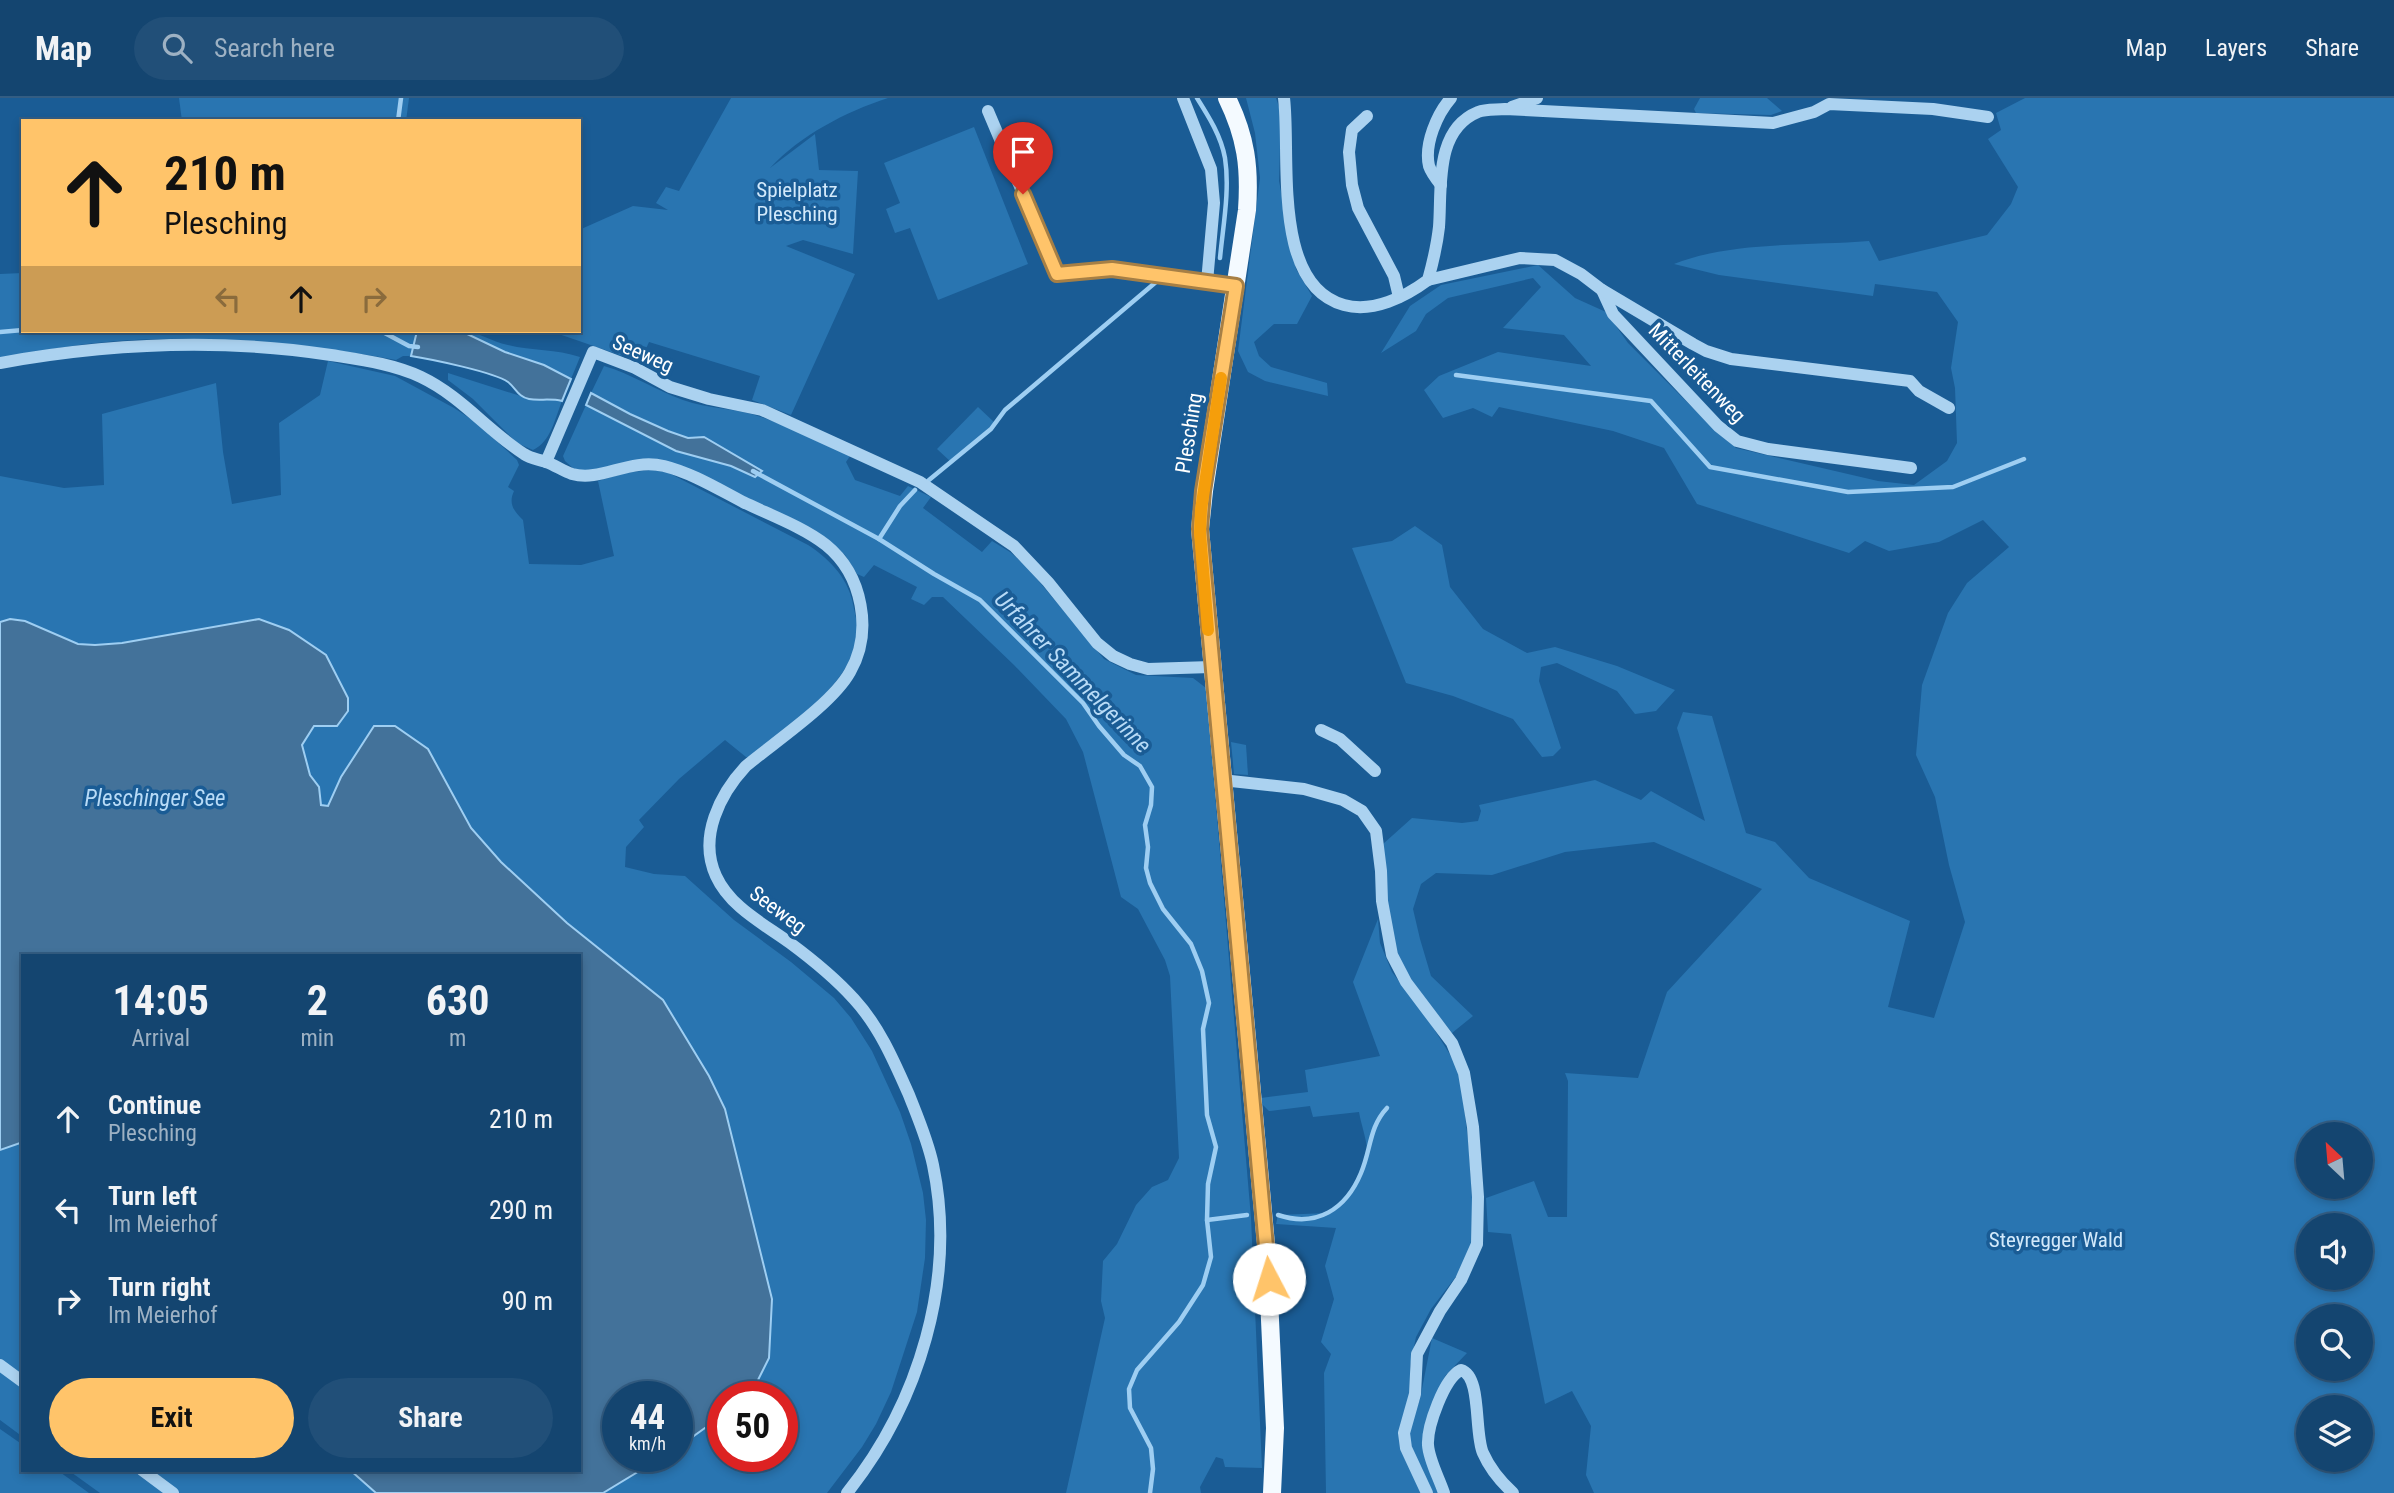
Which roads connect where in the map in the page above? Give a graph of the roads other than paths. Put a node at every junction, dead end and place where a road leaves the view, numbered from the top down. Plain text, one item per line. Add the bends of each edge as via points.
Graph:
1 (1183, 98) edge
2 (1227, 98) edge
3 (1284, 98) edge
4 (1451, 98) edge
5 (1537, 98) edge
6 (1505, 109) junction
7 (988, 111) dead end
8 (1367, 116) dead end
9 (1988, 117) dead end
10 (1441, 186) junction
11 (1428, 280) junction
12 (1207, 282) junction
13 (1236, 286) junction
14 (1602, 290) junction
15 (1399, 297) junction
16 (0, 363) edge
17 (1948, 408) dead end
18 (546, 462) junction
19 (1911, 468) dead end
20 (1212, 667) junction
21 (1321, 730) dead end
22 (1375, 771) dead end
23 (1222, 780) junction
24 (0, 1365) edge
25 (21, 1381) edge
26 (145, 1472) edge
27 (173, 1493) edge
28 (848, 1493) edge
29 (1272, 1493) edge
30 (1427, 1493) edge
31 (1444, 1493) edge
32 (1513, 1493) edge

1 - 12 street via 1211,169 1214,203
2 - 13 main road, Plesching via 1241,131 1249,180
3 - 15 street, Mitterleitenweg via 1287,199 1305,274 1324,296 1352,307 1373,307
4 - 10 street via 1437,120 1429,147 1429,167
5 - 6 street
6 - 9 street via 1773,123 1829,104
6 - 10 street via 1480,111 1457,127 1449,138
7 - 12 street via 1057,274 1112,269
8 - 15 street via 1352,130 1352,185 1357,208 1394,276
10 - 11 street via 1437,248
11 - 14 street, Mitterleitenweg via 1503,260 1536,257 1555,260
11 - 15 street, Mitterleitenweg
12 - 13 street
13 - 20 main road, Plesching via 1201,510
14 - 17 street, Mitterleitenweg via 1706,351 1731,359 1910,381
14 - 19 street, Mitterleitenweg via 1613,314 1737,441
16 - 18 street, Seeweg via 79,350 181,344 270,347 367,361 430,382 467,406 526,456
18 - 20 street, Seeweg via 593,352 670,387 762,410 920,482 1014,546 1113,656 1148,669
18 - 28 street, Seeweg via 584,475 640,464 680,471 827,546 845,567 860,603 863,632 859,654 845,681 734,779 718,806 711,844 715,875 731,898 818,964 876,1027 901,1077 933,1162 941,1253 934,1304 901,1408
20 - 23 main road, Plesching
21 - 22 street via 1340,739
23 - 29 main road, Plesching via 1272,1328
23 - 30 street via 1304,789 1343,800 1362,811 1376,831 1381,901 1392,955 1455,1049 1468,1087 1478,1197 1477,1244 1417,1354 1415,1394 1404,1433 1404,1443
24 - 25 street
26 - 27 street
31 - 32 street via 1428,1447 1429,1432 1447,1385 1461,1370 1472,1378 1481,1450

